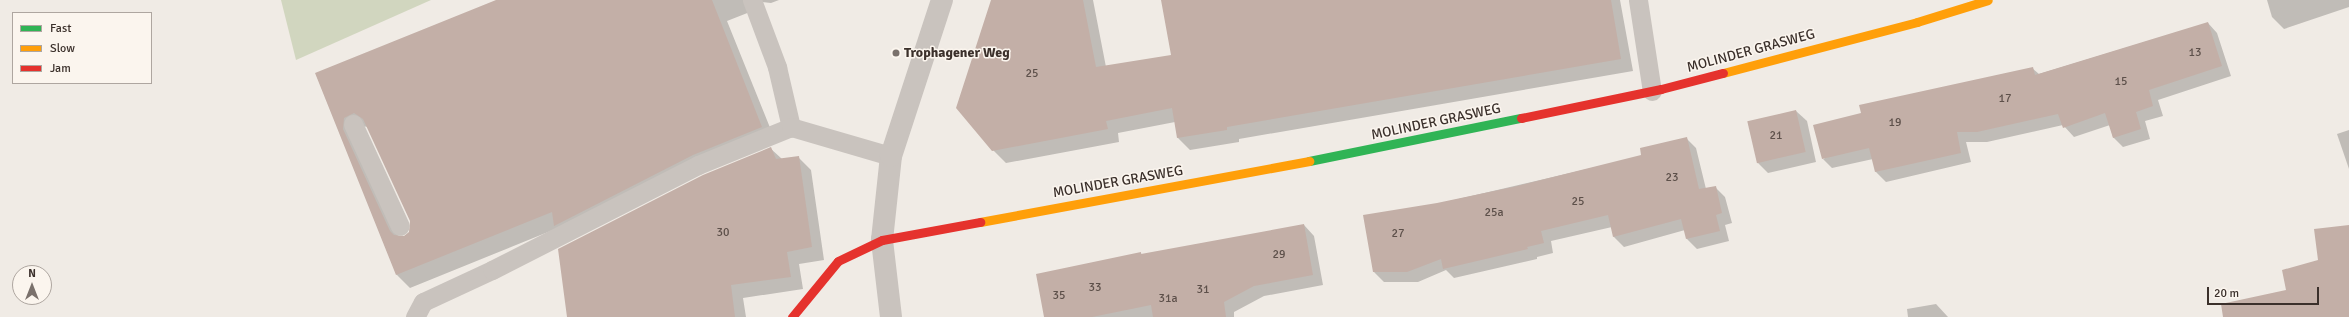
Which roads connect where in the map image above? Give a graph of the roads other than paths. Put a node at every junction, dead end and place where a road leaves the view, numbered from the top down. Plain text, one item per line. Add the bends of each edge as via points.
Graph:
1 (752, 0) edge
2 (942, 0) edge
3 (1638, 0) edge
4 (1988, 0) edge
5 (1652, 91) junction
6 (353, 124) dead end
7 (791, 127) junction
8 (891, 156) junction
9 (400, 226) dead end
10 (882, 240) junction
11 (415, 317) edge
12 (792, 317) edge
13 (891, 317) edge

1 - 7 lane via 777,67
2 - 8 street
3 - 5 lane
4 - 5 street, MOLINDER GRASWEG via 1917,22
5 - 10 street, MOLINDER GRASWEG via 1369,150
6 - 9 lane
7 - 8 lane
7 - 11 lane via 698,165 495,277 423,302
8 - 10 street
10 - 12 street via 838,261
10 - 13 street

